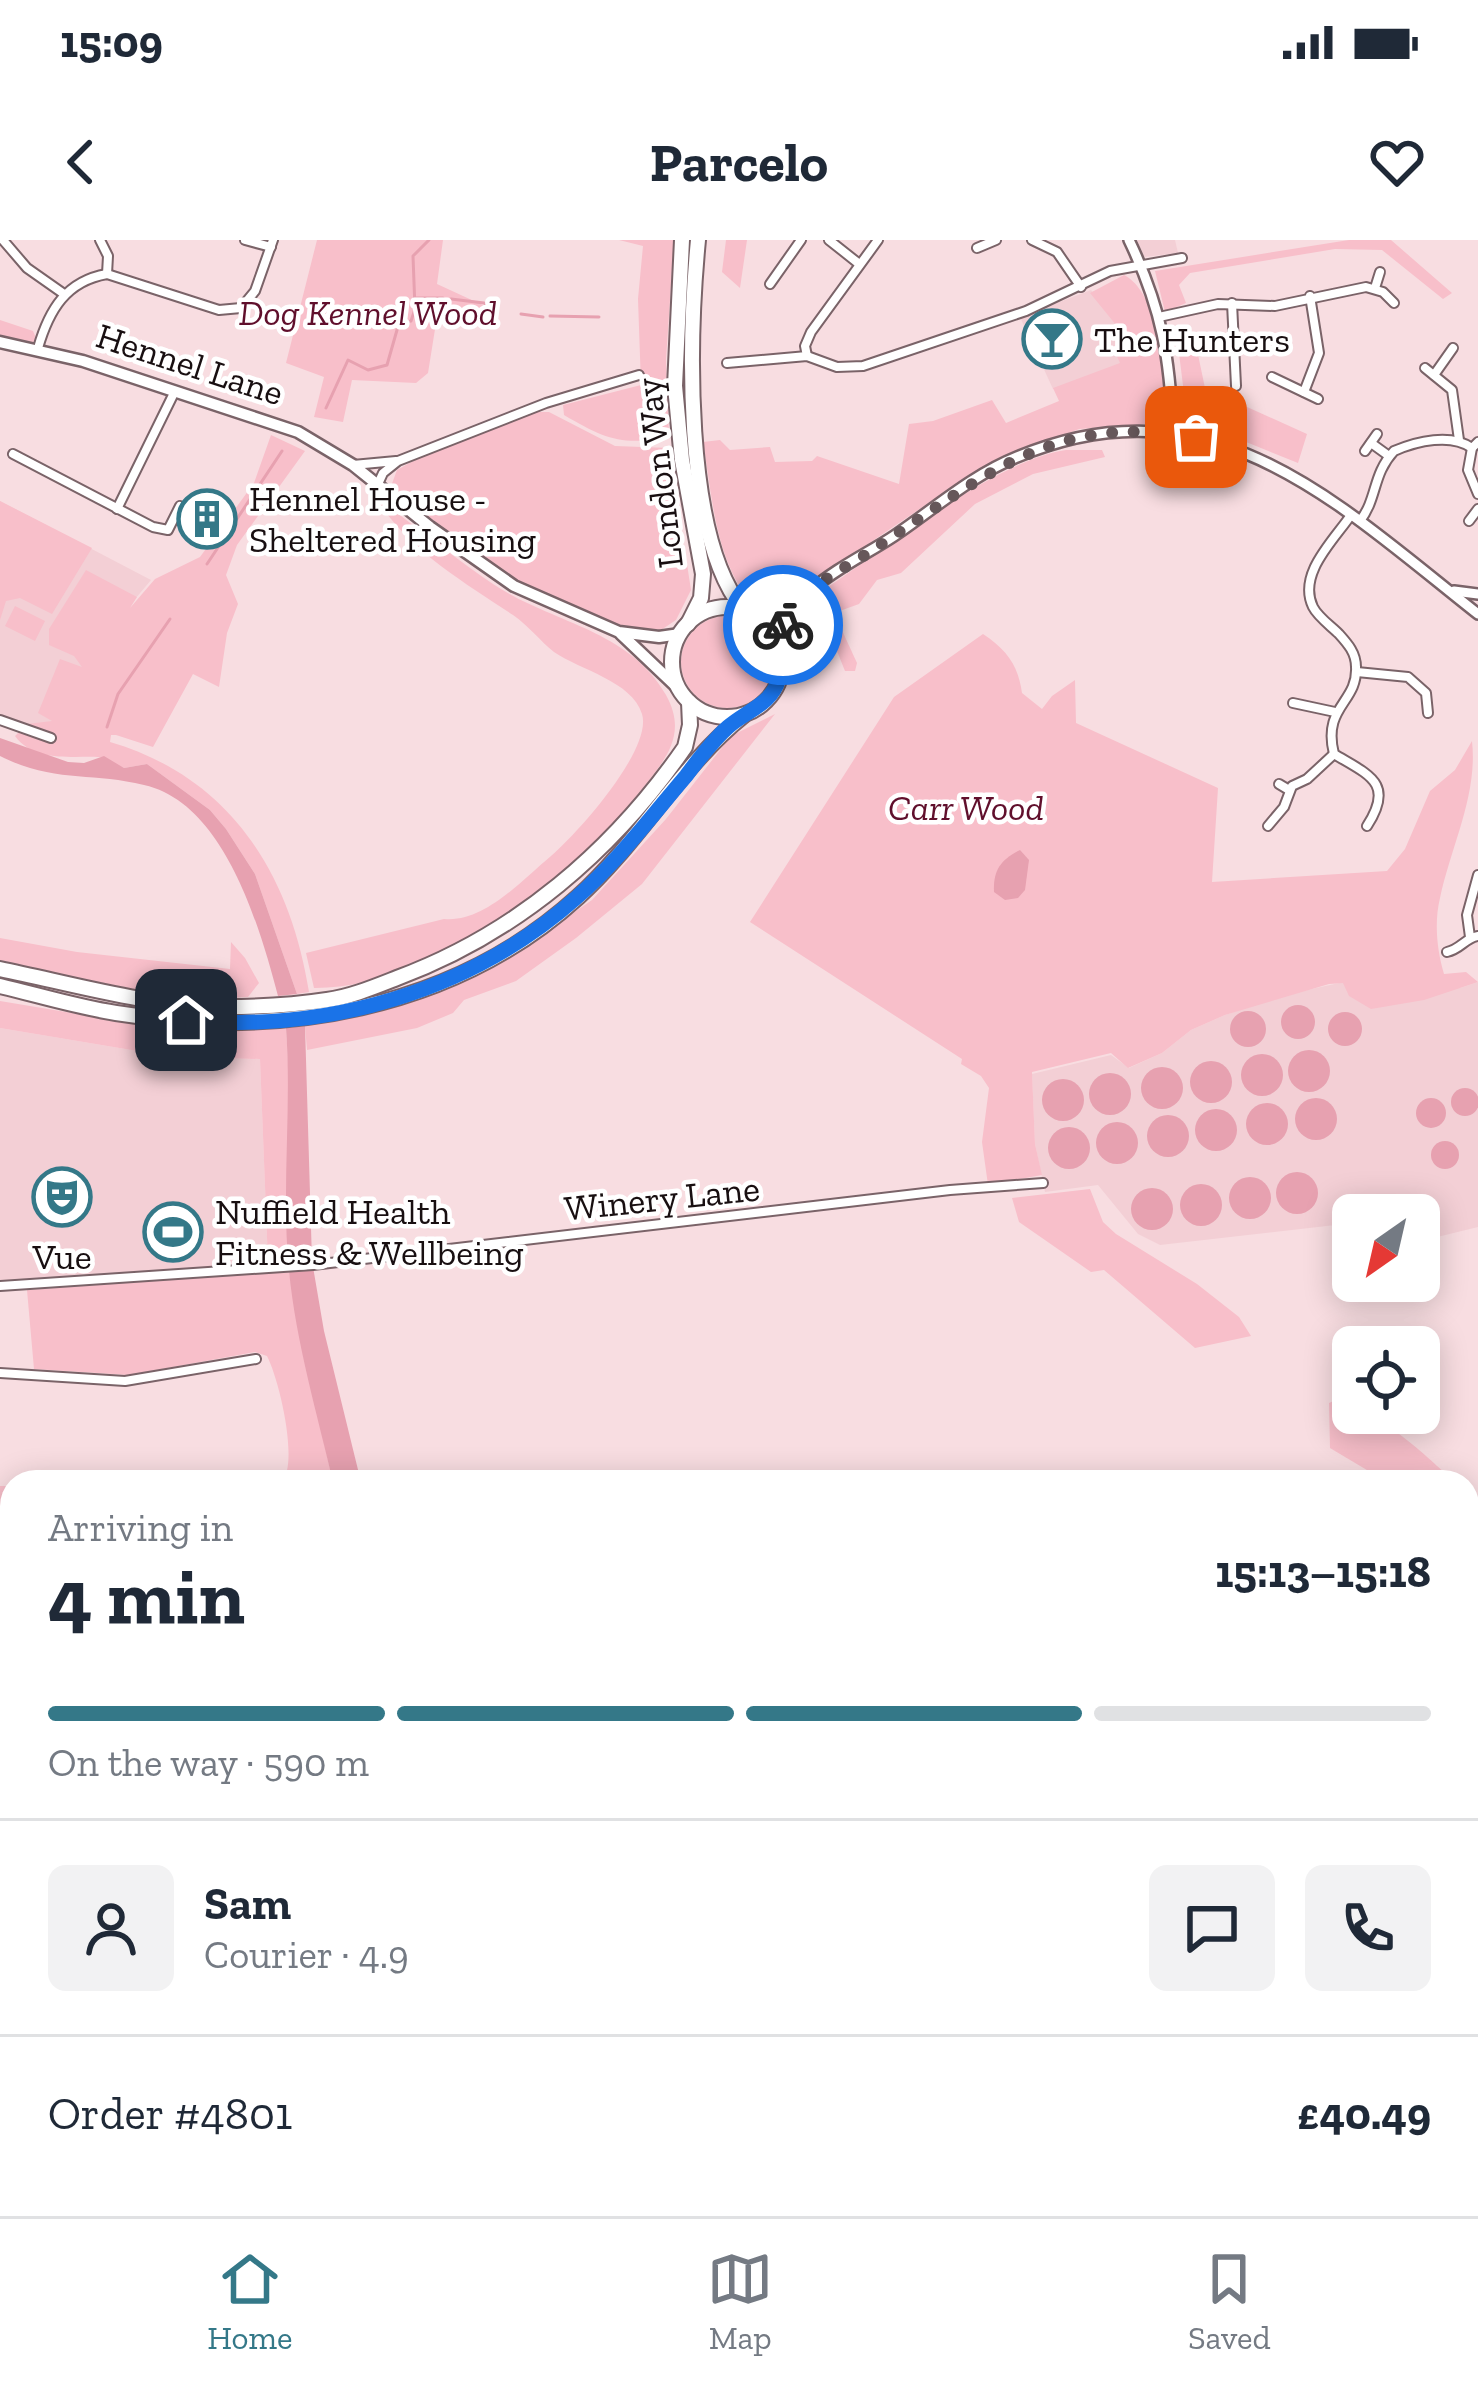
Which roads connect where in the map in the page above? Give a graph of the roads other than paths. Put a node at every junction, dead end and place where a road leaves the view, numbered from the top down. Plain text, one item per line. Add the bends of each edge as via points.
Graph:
1 (3, 240) edge
2 (100, 240) edge
3 (245, 240) edge
4 (682, 240) edge
5 (698, 240) edge
6 (801, 240) edge
7 (830, 240) edge
8 (878, 240) edge
9 (996, 240) edge
10 (1032, 240) edge
11 (1129, 240) edge
12 (272, 244) edge
13 (977, 248) dead end
14 (1182, 258) dead end
15 (858, 263) junction
16 (1141, 266) junction
17 (1380, 272) dead end
18 (106, 274) junction
19 (770, 284) dead end
20 (1082, 287) junction
21 (1375, 288) junction
22 (64, 294) junction
23 (1310, 296) junction
24 (1232, 303) junction
25 (1394, 303) dead end
26 (1159, 317) junction
27 (0, 342) edge
28 (1453, 348) dead end
29 (38, 349) junction
30 (808, 356) junction
31 (728, 363) dead end
32 (1425, 368) dead end
33 (639, 375) dead end
34 (1434, 375) junction
35 (1272, 376) dead end
36 (1236, 386) dead end
37 (1304, 392) junction
38 (174, 393) junction
39 (1318, 399) dead end
40 (1174, 433) junction
41 (1460, 440) junction
42 (1371, 443) dead end
43 (1475, 445) edge
44 (14, 454) dead end
45 (1388, 456) junction
46 (398, 461) junction
47 (353, 465) junction
48 (378, 484) junction
49 (1478, 494) edge
50 (180, 506) dead end
51 (117, 509) junction
52 (1478, 509) edge
53 (1355, 518) junction
54 (1469, 521) dead end
55 (1444, 587) junction
56 (1478, 594) edge
57 (792, 608) junction
58 (745, 610) junction
59 (1478, 614) edge
60 (684, 628) junction
61 (619, 632) junction
62 (779, 644) junction
63 (1357, 671) junction
64 (685, 696) junction
65 (1293, 703) dead end
66 (1335, 712) junction
67 (1428, 713) dead end
68 (744, 715) junction
69 (0, 720) edge
70 (51, 738) dead end
71 (1334, 754) junction
72 (1279, 784) dead end
73 (1289, 790) junction
74 (1379, 808) junction
75 (1393, 812) dead end
76 (1268, 826) dead end
77 (1367, 826) dead end
78 (1478, 875) edge
79 (1474, 937) edge
80 (1447, 952) dead end
81 (0, 969) edge
82 (0, 986) edge
83 (329, 1008) junction
84 (222, 1015) junction
85 (1043, 1183) dead end
86 (0, 1286) edge
87 (256, 1360) dead end
88 (0, 1373) edge

1 - 22 street
2 - 18 street
3 - 12 street
4 - 60 highway, London Way via 675,386 703,574
5 - 58 highway, London Way via 690,332 700,478 725,580
6 - 19 street
7 - 15 street
8 - 15 street
9 - 13 street
10 - 20 street via 1058,252
11 - 16 street
12 - 18 street via 249,301 230,311
14 - 16 street
15 - 30 street via 807,339
16 - 20 street
16 - 26 street
17 - 21 street
18 - 22 street
20 - 30 street via 863,366
21 - 23 street
21 - 25 street
22 - 29 street
23 - 24 street
23 - 37 street via 1319,353
24 - 26 street
24 - 36 street
26 - 40 street
27 - 29 main road, Hennel Lane
28 - 34 street
29 - 38 main road, Hennel Lane
30 - 31 street
32 - 34 street
33 - 46 street
34 - 41 street via 1452,390
35 - 37 street
37 - 39 street
38 - 47 main road, Hennel Lane via 280,424
38 - 51 street
40 - 53 street via 1246,451
40 - 57 street via 1061,440 1012,458
41 - 43 street
41 - 45 street
42 - 45 street
43 - 49 street via 1468,470
44 - 51 street
45 - 53 street via 1373,501
46 - 47 street
46 - 48 street
47 - 48 main road, Hennel Lane
48 - 61 main road, Hennel Lane via 514,586
50 - 51 street via 168,530
52 - 54 street
53 - 55 street
53 - 63 street via 1314,569 1309,588 1314,609 1354,652
55 - 56 street
55 - 59 street
57 - 58 street
57 - 62 street
58 - 60 highway via 712,609
58 - 62 highway
60 - 61 main road, Hennel Lane via 659,638
60 - 64 highway via 672,662
61 - 64 main road, Hennel Lane
62 - 68 highway via 777,687
63 - 66 street
63 - 67 street via 1408,677 1426,693
64 - 68 highway via 715,716
64 - 83 highway via 685,747 598,853 447,958
65 - 66 street
66 - 71 street
68 - 83 highway via 577,898 509,949 382,1005
69 - 70 street
71 - 73 street
71 - 74 street via 1374,779
72 - 73 street
73 - 76 street
74 - 75 street
74 - 77 street
78 - 79 street via 1467,915
79 - 80 street
81 - 84 highway
82 - 84 highway via 114,1013
83 - 84 highway
85 - 86 street, Winery Lane via 311,1266
87 - 88 street via 125,1381

